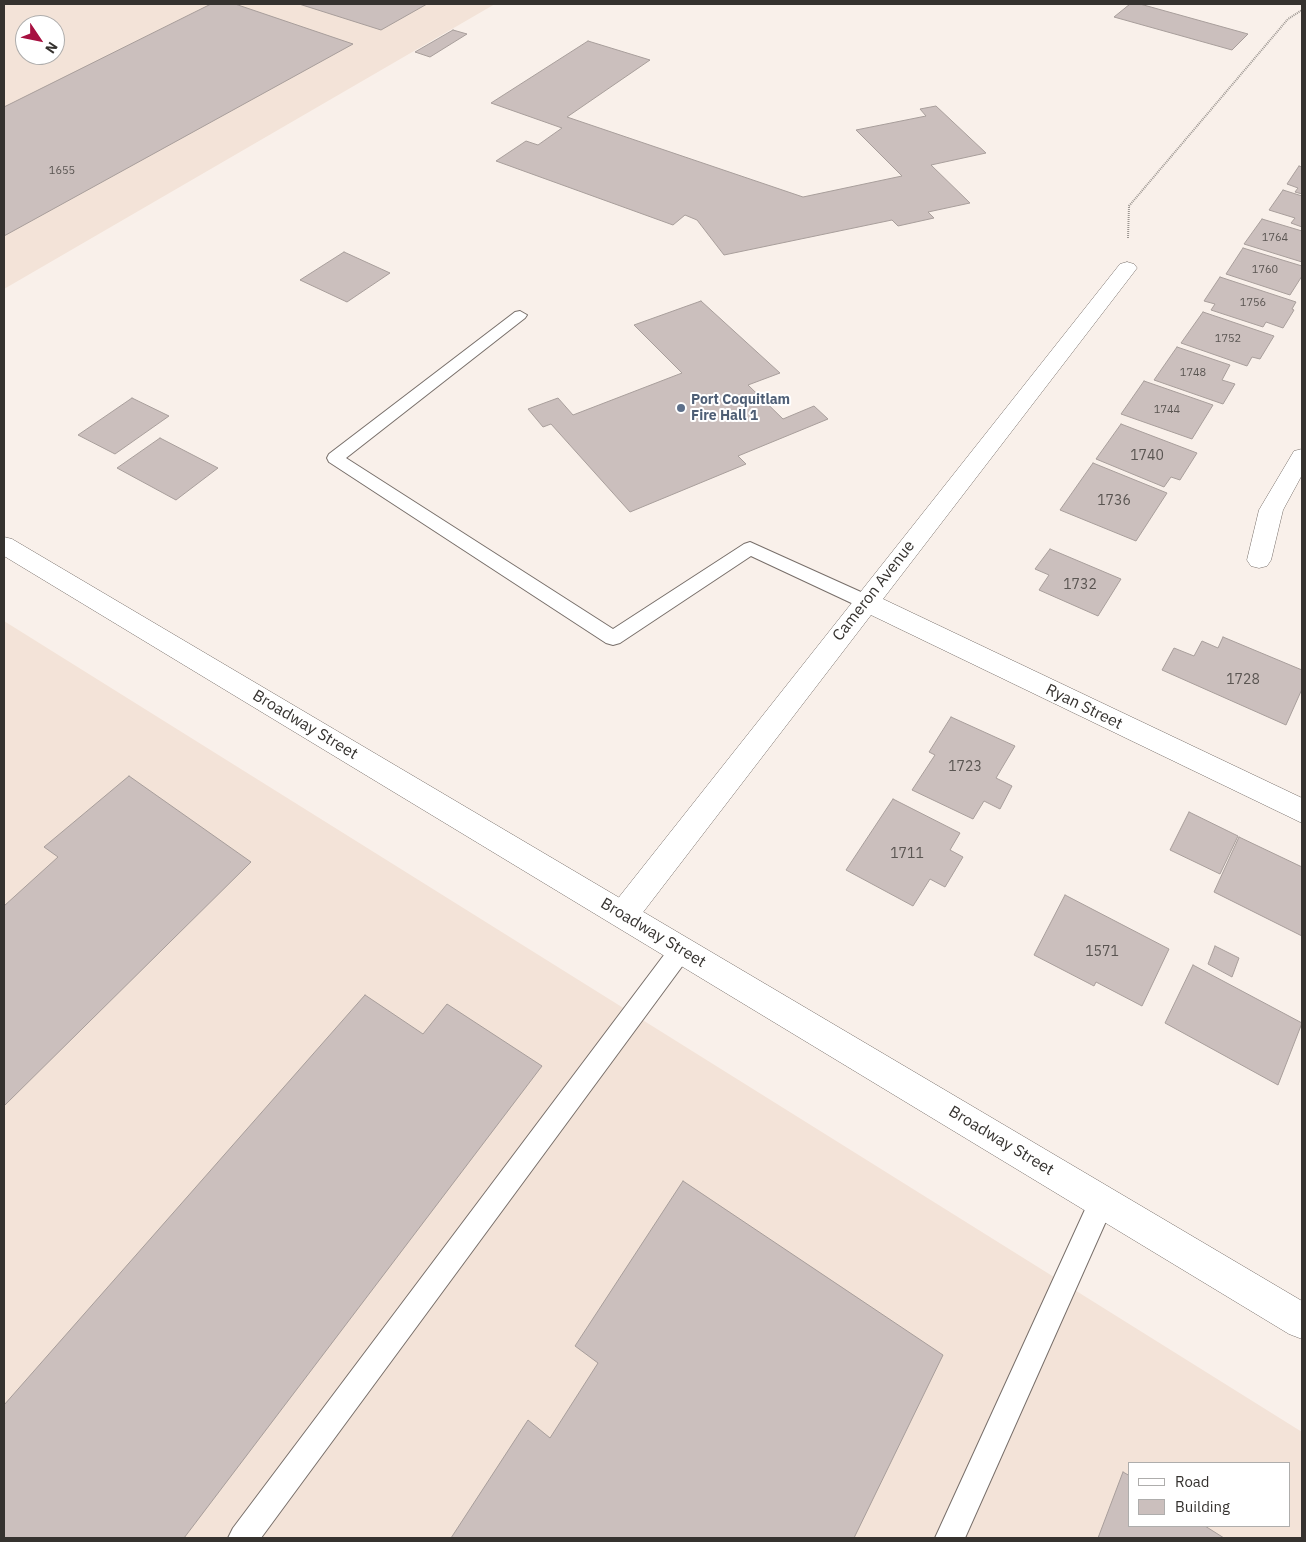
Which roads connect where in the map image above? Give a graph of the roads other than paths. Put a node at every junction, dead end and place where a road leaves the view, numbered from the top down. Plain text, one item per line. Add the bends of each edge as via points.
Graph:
1 (1127, 268) road end
2 (520, 315) dead end
3 (1302, 456) edge
4 (4, 545) edge
5 (1259, 560) dead end
6 (866, 602) junction
7 (1302, 811) edge
8 (622, 915) junction
9 (682, 950) junction
10 (1102, 1201) junction
11 (1302, 1321) edge
12 (243, 1538) edge
13 (950, 1538) edge

1 - 6 street, Cameron Avenue
2 - 6 lane via 335,458 613,638 750,548
3 - 5 street via 1271,510
4 - 8 street, Broadway Street
6 - 7 street, Ryan Street
6 - 8 street, Cameron Avenue
8 - 9 street, Broadway Street
9 - 10 street, Broadway Street
9 - 12 lane
10 - 11 street, Broadway Street
10 - 13 lane

